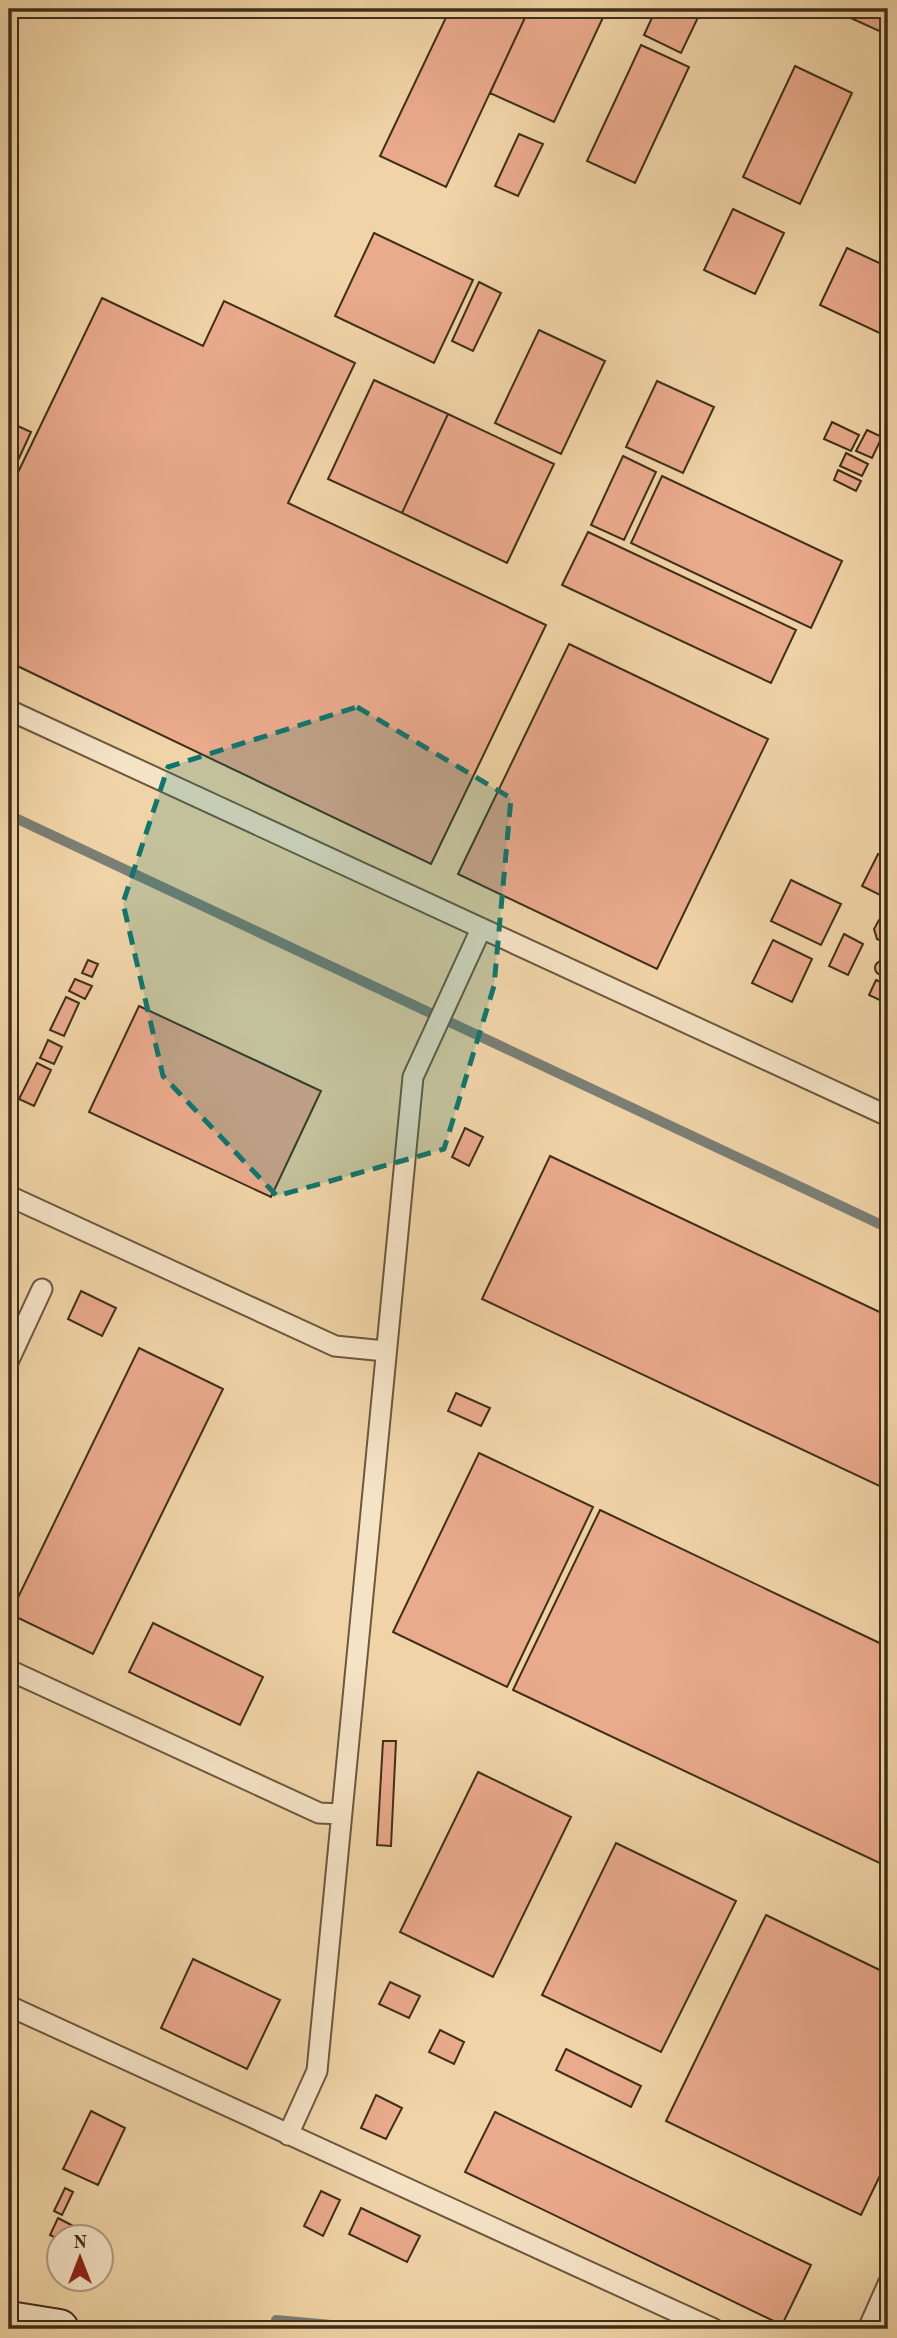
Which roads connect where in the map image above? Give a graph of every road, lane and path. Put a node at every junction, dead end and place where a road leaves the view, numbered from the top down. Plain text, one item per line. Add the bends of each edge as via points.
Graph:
1 (9, 710) edge
2 (481, 929) junction
3 (888, 1116) edge
4 (9, 1196) edge
5 (42, 1289) dead end
6 (385, 1350) junction
7 (9, 1360) edge
8 (9, 1670) edge
9 (341, 1814) junction
10 (9, 2006) edge
11 (288, 2135) junction
12 (888, 2284) edge
13 (714, 2329) edge
14 (868, 2329) edge

1 - 2 lane
2 - 3 lane
2 - 6 lane via 413,1077
4 - 6 lane via 335,1346
5 - 7 lane
6 - 9 lane
8 - 9 lane via 319,1813
9 - 11 lane via 317,2071
10 - 11 lane
11 - 13 lane
12 - 14 lane

